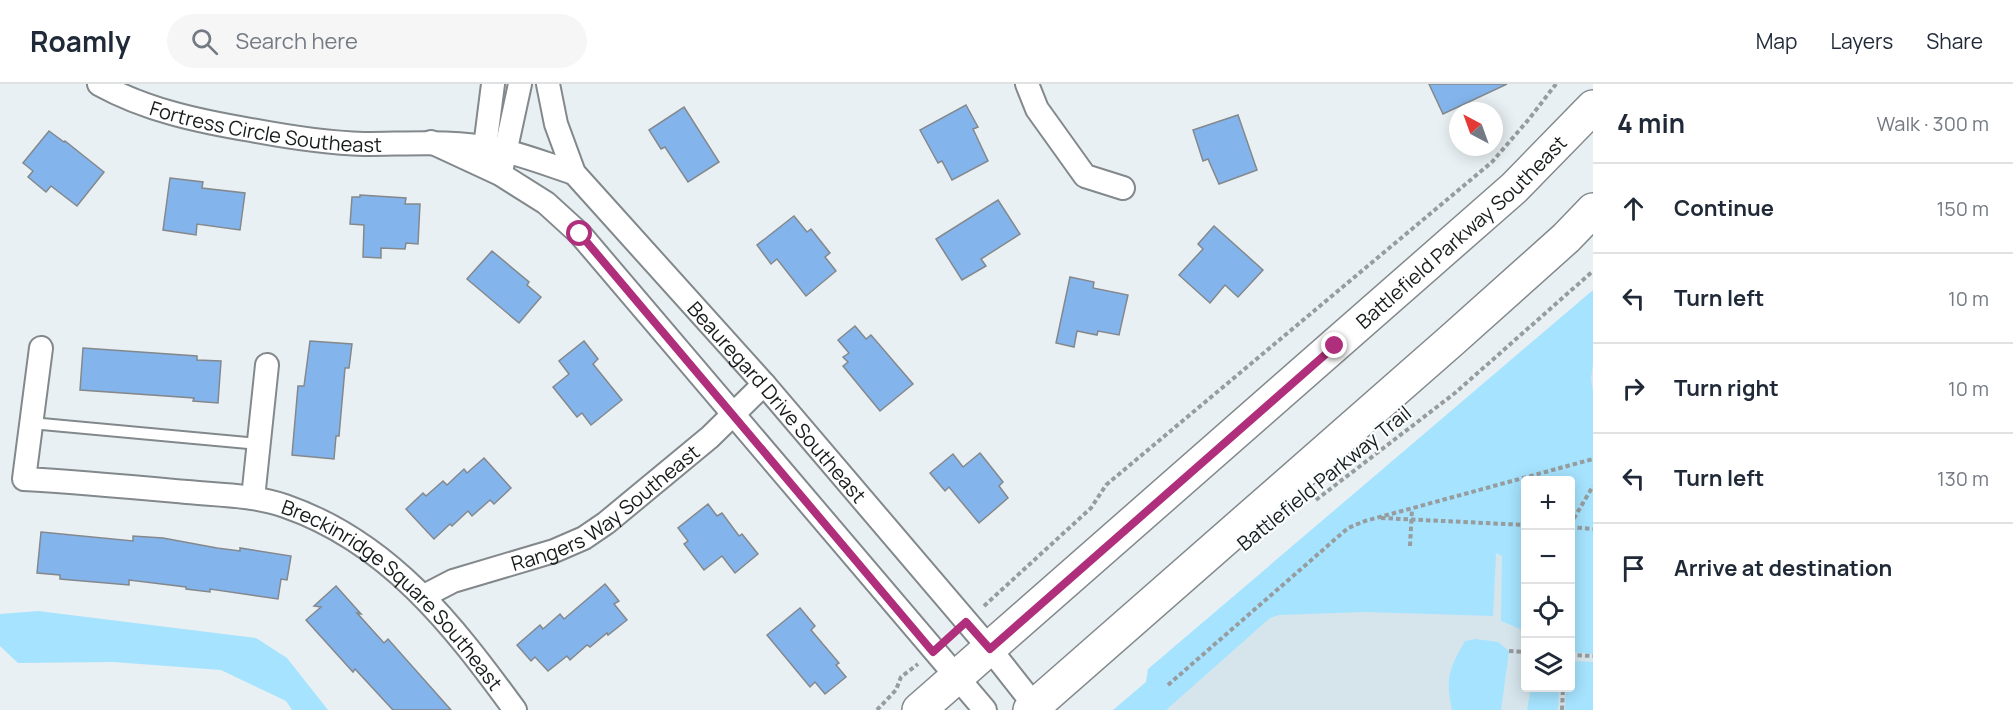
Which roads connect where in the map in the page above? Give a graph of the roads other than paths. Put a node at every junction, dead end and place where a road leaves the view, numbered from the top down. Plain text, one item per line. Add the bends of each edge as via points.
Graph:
1 (493, 84) edge
2 (520, 84) edge
3 (548, 84) edge
4 (1027, 84) edge
5 (102, 85) edge
6 (1593, 107) edge
7 (494, 160) junction
8 (574, 173) junction
9 (1123, 188) dead end
10 (1593, 210) edge
11 (41, 348) dead end
12 (267, 365) dead end
13 (764, 384) junction
14 (732, 415) junction
15 (31, 423) junction
16 (258, 444) junction
17 (253, 498) junction
18 (424, 596) junction
19 (990, 649) junction
20 (957, 677) junction
21 (1034, 708) edge
22 (515, 710) edge
23 (919, 710) edge
24 (985, 710) edge

1 - 7 street
2 - 7 street
3 - 8 street, Beauregard Drive Southeast via 556,124
4 - 9 street via 1037,109 1085,176
5 - 7 street, Fortress Circle Southeast via 168,113 290,137 363,144 431,142
6 - 19 main road, Battlefield Parkway Southeast via 1514,188
7 - 8 street, Fortress Circle Southeast
7 - 14 street, Beauregard Drive Southeast via 580,234
8 - 13 street, Beauregard Drive Southeast
10 - 21 main road via 1452,340
11 - 15 street, Breckinridge Square Southeast
12 - 16 street, Breckinridge Square Southeast
13 - 14 street, Rangers Way Southeast
13 - 19 street, Beauregard Drive Southeast
14 - 18 street, Rangers Way Southeast via 584,538 453,581
14 - 20 street, Beauregard Drive Southeast
15 - 16 lane
15 - 17 street, Breckinridge Square Southeast via 24,479
16 - 17 street, Breckinridge Square Southeast
17 - 18 street, Breckinridge Square Southeast via 310,516 356,541 387,562
18 - 22 street, Breckinridge Square Southeast via 469,647
19 - 20 main road, Battlefield Parkway Southeast
19 - 21 street, Beauregard Drive Southeast
20 - 23 main road, Battlefield Parkway Southeast
20 - 24 street, Beauregard Drive Southeast

